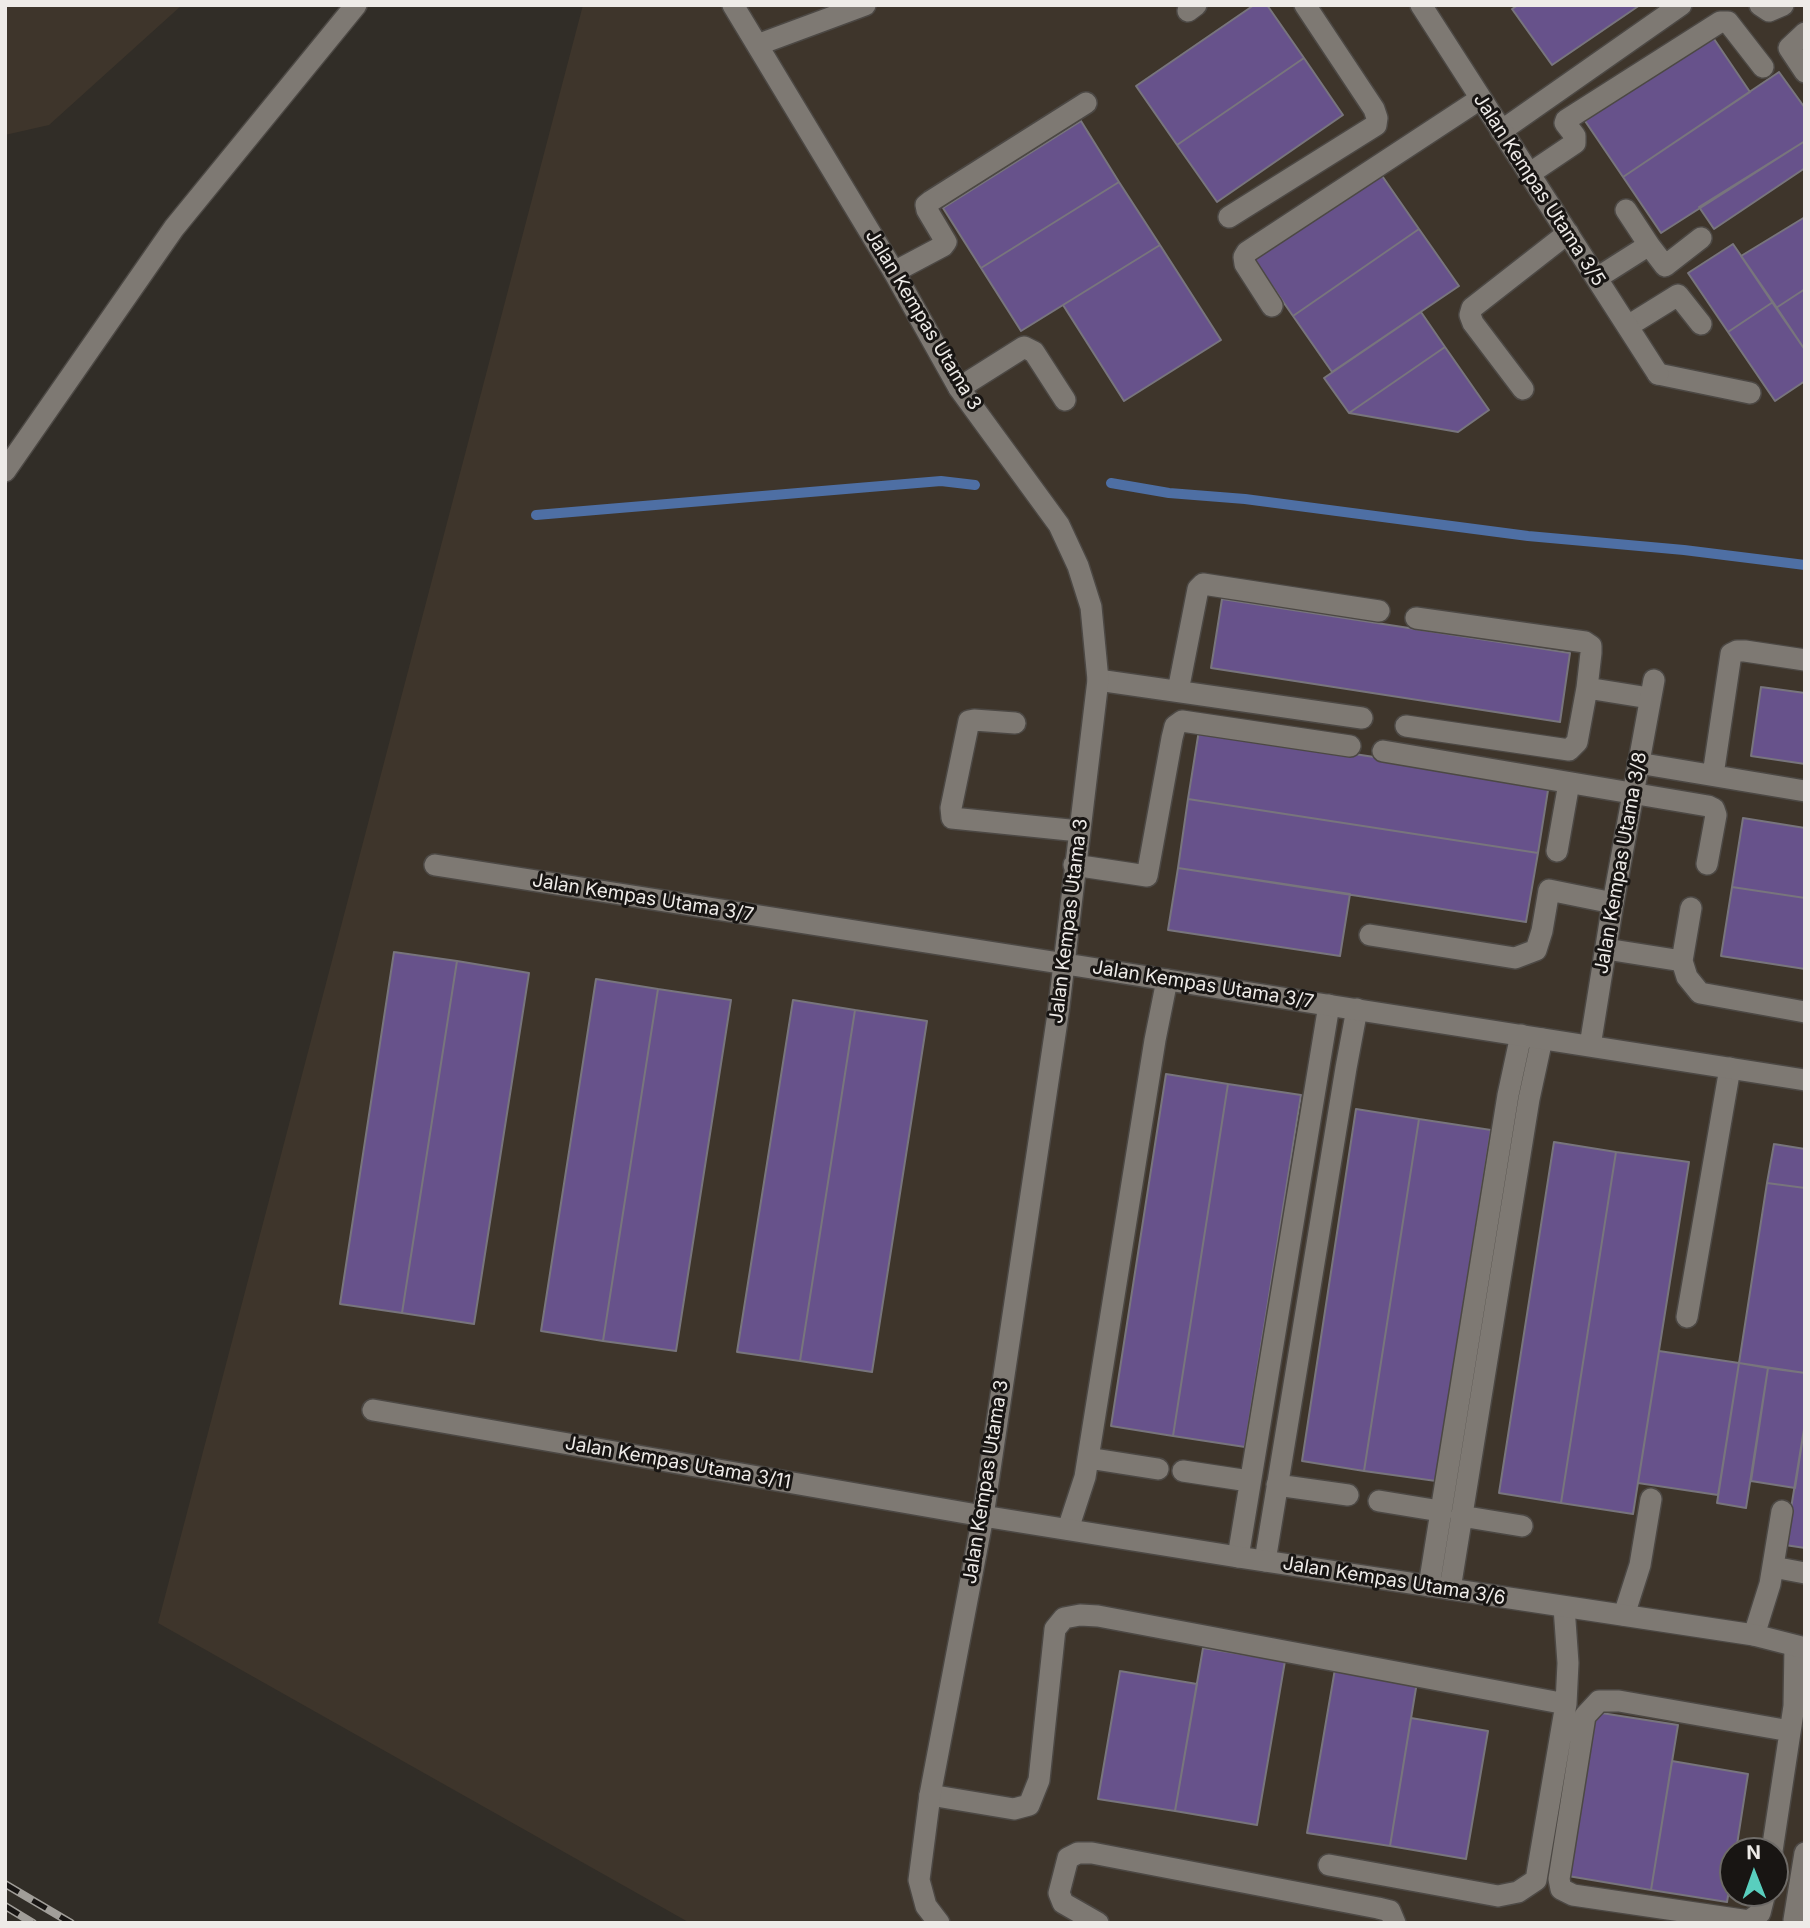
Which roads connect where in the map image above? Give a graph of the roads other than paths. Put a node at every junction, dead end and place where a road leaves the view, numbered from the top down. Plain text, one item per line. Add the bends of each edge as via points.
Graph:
1 (356, 5) edge
2 (733, 5) edge
3 (865, 5) edge
4 (1304, 5) edge
5 (1421, 5) edge
6 (1681, 5) edge
7 (1760, 5) edge
8 (1783, 5) edge
9 (1805, 33) edge
10 (757, 45) junction
11 (1763, 66) dead end
12 (1805, 72) edge
13 (1480, 99) junction
14 (1086, 103) dead end
15 (1501, 131) junction
16 (1529, 174) junction
17 (1626, 210) dead end
18 (1229, 217) dead end
19 (1569, 233) junction
20 (1701, 238) dead end
21 (1648, 245) junction
22 (894, 272) junction
23 (1597, 278) junction
24 (1272, 306) dead end
25 (1701, 324) dead end
26 (1628, 326) junction
27 (959, 388) junction
28 (1522, 389) dead end
29 (1750, 393) dead end
30 (1065, 400) dead end
31 (5, 471) edge
32 (1379, 611) dead end
33 (1416, 618) dead end
34 (1805, 660) edge
35 (1098, 680) junction
36 (1587, 688) junction
37 (1178, 691) junction
38 (1362, 718) dead end
39 (1015, 723) dead end
40 (1406, 726) dead end
41 (1350, 746) dead end
42 (1384, 751) dead end
43 (1638, 764) junction
44 (1713, 775) junction
45 (1569, 783) junction
46 (1805, 791) edge
47 (1632, 794) junction
48 (1079, 831) junction
49 (1557, 851) dead end
50 (1707, 864) dead end
51 (435, 865) dead end
52 (1074, 865) junction
53 (1613, 903) junction
54 (1691, 908) dead end
55 (1370, 935) dead end
56 (1606, 949) junction
57 (1682, 961) junction
58 (1063, 963) junction
59 (1167, 980) junction
60 (1329, 1005) junction
61 (1357, 1010) junction
62 (1805, 1012) edge
63 (1531, 1037) junction
64 (1590, 1046) junction
65 (1730, 1068) junction
66 (1805, 1080) edge
67 (1687, 1317) dead end
68 (373, 1410) dead end
69 (1088, 1458) junction
70 (1158, 1469) dead end
71 (1183, 1471) dead end
72 (1249, 1481) junction
73 (1277, 1485) junction
74 (1348, 1496) dead end
75 (1651, 1499) dead end
76 (1378, 1501) dead end
77 (1440, 1511) junction
78 (1782, 1511) dead end
79 (983, 1516) junction
80 (1461, 1516) junction
81 (1522, 1526) dead end
82 (1068, 1529) junction
83 (1238, 1557) junction
84 (1265, 1561) junction
85 (1773, 1567) junction
86 (1805, 1573) edge
87 (1440, 1588) junction
88 (1564, 1607) junction
89 (1624, 1615) junction
90 (1754, 1635) junction
91 (1800, 1647) edge
92 (1566, 1704) junction
93 (1790, 1731) junction
94 (930, 1795) junction
95 (1774, 1837) edge
96 (1805, 1853) edge
97 (1329, 1865) dead end
98 (1762, 1907) edge
99 (939, 1923) edge
100 (1098, 1923) edge
101 (1395, 1923) edge
102 (1797, 1923) edge

1 - 31 street via 174,228
2 - 10 street, Jalan Kempas Utama 3
3 - 10 street
4 - 18 street via 1374,109 1376,125
5 - 13 street, Jalan Kempas Utama 3/5
6 - 15 street
7 - 8 street via 1769,11
9 - 12 street via 1789,48
10 - 22 street, Jalan Kempas Utama 3
11 - 16 street via 1728,22 1720,22 1566,120 1575,143
13 - 15 street, Jalan Kempas Utama 3/5
13 - 24 street via 1247,252 1245,264
14 - 22 street via 926,205 946,242
15 - 16 street, Jalan Kempas Utama 3/5
16 - 19 street, Jalan Kempas Utama 3/5
17 - 21 street
19 - 23 street, Jalan Kempas Utama 3/5
19 - 28 street via 1472,308 1473,323
20 - 21 street via 1665,266
21 - 23 street
22 - 27 street, Jalan Kempas Utama 3
23 - 26 street, Jalan Kempas Utama 3/5
25 - 26 street via 1678,295
26 - 29 street, Jalan Kempas Utama 3/5 via 1658,374
27 - 30 street via 1024,347 1034,352
27 - 35 street, Jalan Kempas Utama 3 via 1059,525 1091,607
32 - 37 street via 1203,584 1198,589
33 - 36 street via 1585,642 1591,646
34 - 44 street via 1745,651 1731,654
35 - 37 street
35 - 48 street, Jalan Kempas Utama 3
36 - 40 street via 1577,742 1569,750
36 - 43 street, Jalan Kempas Utama 3/8 via 1651,689
37 - 38 street
39 - 48 street via 969,721 952,818
41 - 52 street via 1182,721 1172,738 1147,877
42 - 45 street
43 - 44 street
43 - 47 street, Jalan Kempas Utama 3/8
44 - 46 street
45 - 47 street
45 - 49 street
47 - 50 street via 1714,809
47 - 53 street, Jalan Kempas Utama 3/8
48 - 52 street, Jalan Kempas Utama 3
51 - 58 street, Jalan Kempas Utama 3/7
52 - 58 street, Jalan Kempas Utama 3
53 - 55 street via 1549,890 1536,950 1515,958
53 - 56 street, Jalan Kempas Utama 3/8
54 - 57 street
56 - 57 street
56 - 64 street, Jalan Kempas Utama 3/8
57 - 62 street via 1700,993
58 - 59 street, Jalan Kempas Utama 3/7
58 - 79 street, Jalan Kempas Utama 3
59 - 60 street, Jalan Kempas Utama 3/7
59 - 69 street
60 - 61 street, Jalan Kempas Utama 3/7
60 - 72 street
61 - 63 street, Jalan Kempas Utama 3/7
61 - 73 street
63 - 64 street, Jalan Kempas Utama 3/7
63 - 77 street via 1508,1095
63 - 80 street via 1527,1112
64 - 65 street, Jalan Kempas Utama 3/7
65 - 66 street, Jalan Kempas Utama 3/7
65 - 67 street
68 - 79 street, Jalan Kempas Utama 3/11
69 - 70 street
69 - 82 street
71 - 72 street
72 - 83 street
73 - 74 street
73 - 84 street
75 - 89 street via 1640,1565
76 - 77 street
77 - 87 street
78 - 85 street
79 - 82 street, Jalan Kempas Utama 3/6
79 - 94 street, Jalan Kempas Utama 3
80 - 81 street
80 - 87 street
82 - 83 street, Jalan Kempas Utama 3/6
83 - 84 street, Jalan Kempas Utama 3/6
84 - 87 street, Jalan Kempas Utama 3/6
85 - 86 street
85 - 90 street
87 - 88 street, Jalan Kempas Utama 3/6
88 - 89 street, Jalan Kempas Utama 3/6
88 - 92 street
89 - 90 street, Jalan Kempas Utama 3/6
90 - 91 street, Jalan Kempas Utama 3/6
91 - 93 street
92 - 94 street via 1080,1615 1064,1618 1055,1629 1039,1780 1030,1805 1014,1809
92 - 97 street via 1536,1880 1518,1892 1498,1896
93 - 95 street
93 - 98 street via 1619,1702 1600,1701 1585,1716 1561,1889 1573,1895 1749,1921
94 - 99 street, Jalan Kempas Utama 3 via 919,1880 926,1906
96 - 102 street
100 - 101 street via 1063,1903 1059,1893 1068,1858 1078,1853 1378,1908 1390,1911

